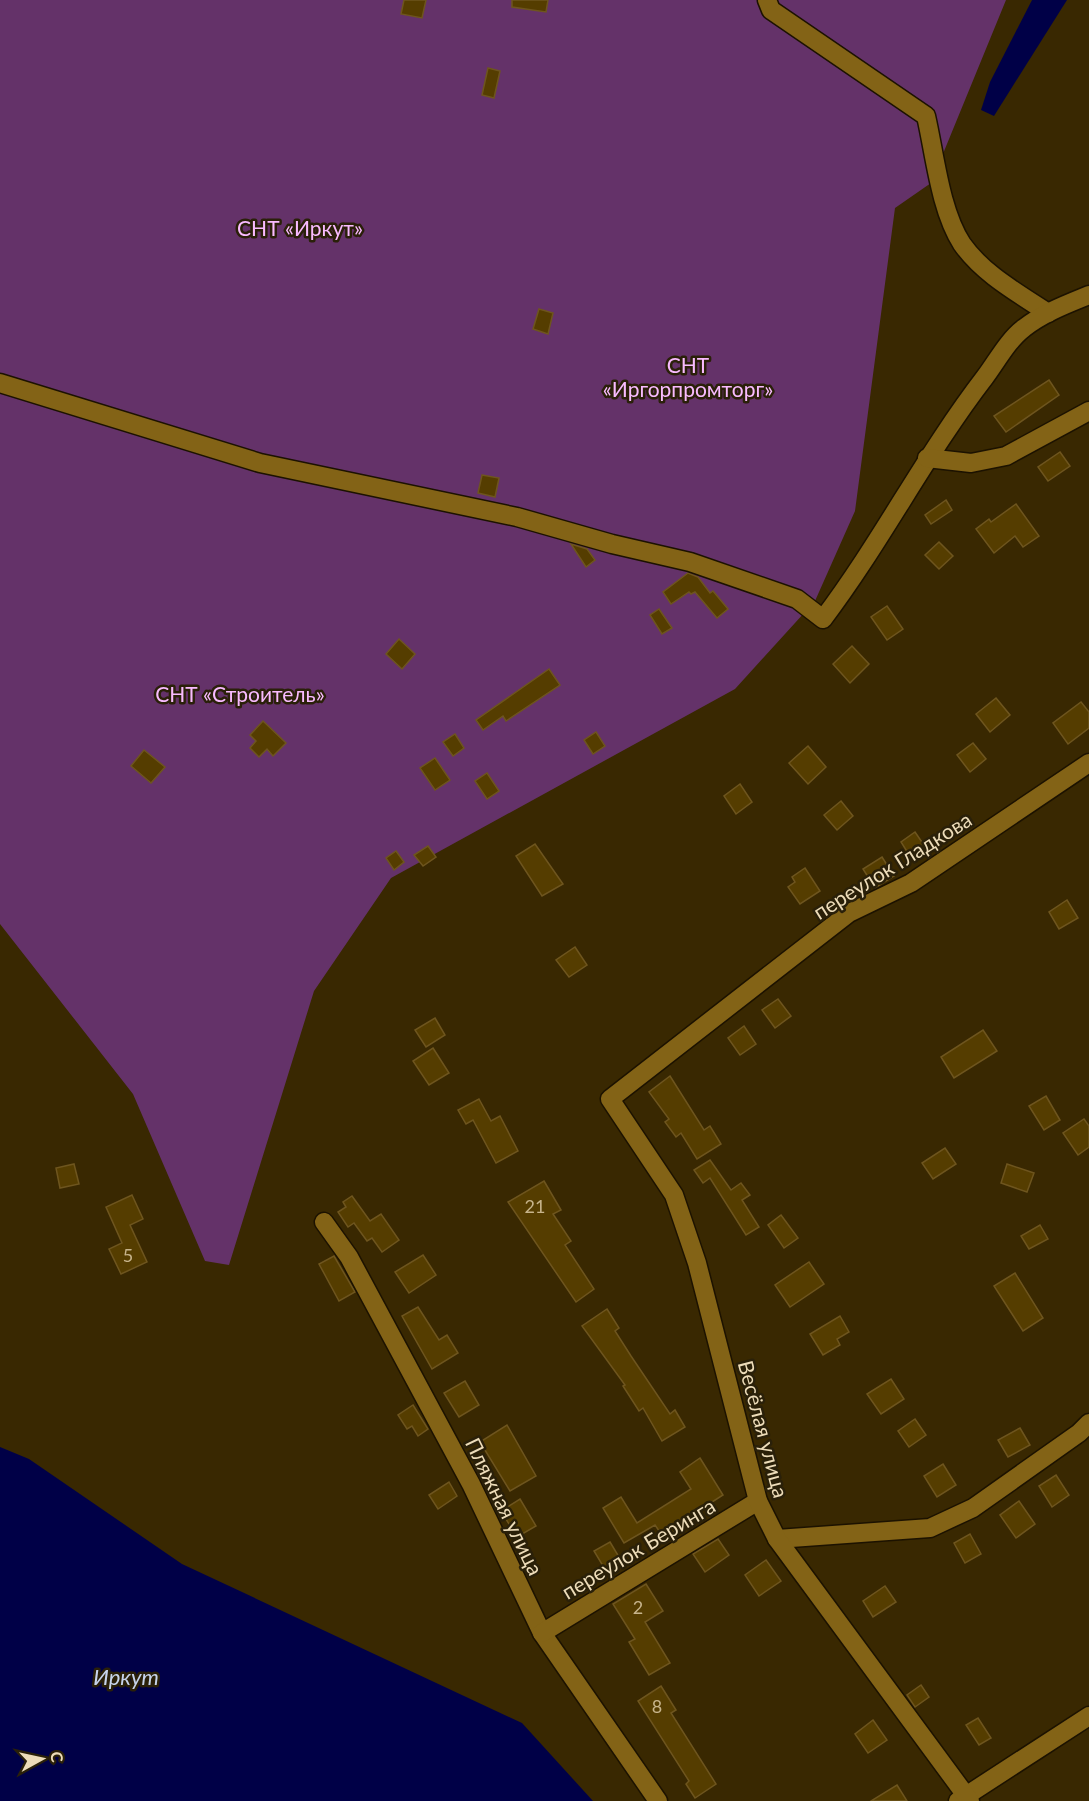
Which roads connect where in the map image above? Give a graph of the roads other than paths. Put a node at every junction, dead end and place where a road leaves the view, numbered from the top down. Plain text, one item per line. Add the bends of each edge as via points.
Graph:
1 (767, 0) edge
2 (1089, 295) edge
3 (1048, 313) junction
4 (0, 383) edge
5 (1089, 411) edge
6 (927, 458) junction
7 (1089, 763) edge
8 (610, 1100) joint
9 (324, 1222) dead end
10 (1089, 1423) edge
11 (758, 1501) junction
12 (777, 1539) junction
13 (542, 1633) junction
14 (1089, 1716) edge
15 (964, 1800) edge
16 (658, 1801) edge

1 - 3 street via 771,10 926,116 944,201 962,244 999,281
2 - 3 street
3 - 6 street via 1023,328
4 - 6 street via 260,463 518,517 690,562 797,599 823,619 857,574
5 - 6 street via 1027,447 997,459 971,463
7 - 8 street, переулок Гладкова via 911,883 849,913
8 - 11 street, Весёлая улица via 674,1195 697,1263
9 - 13 street, Пляжная улица via 349,1257 471,1484
10 - 12 street via 973,1508 930,1528
11 - 12 street, Весёлая улица
11 - 13 street, переулок Беринга
12 - 15 street, Весёлая улица
13 - 16 street, Пляжная улица
14 - 15 street

